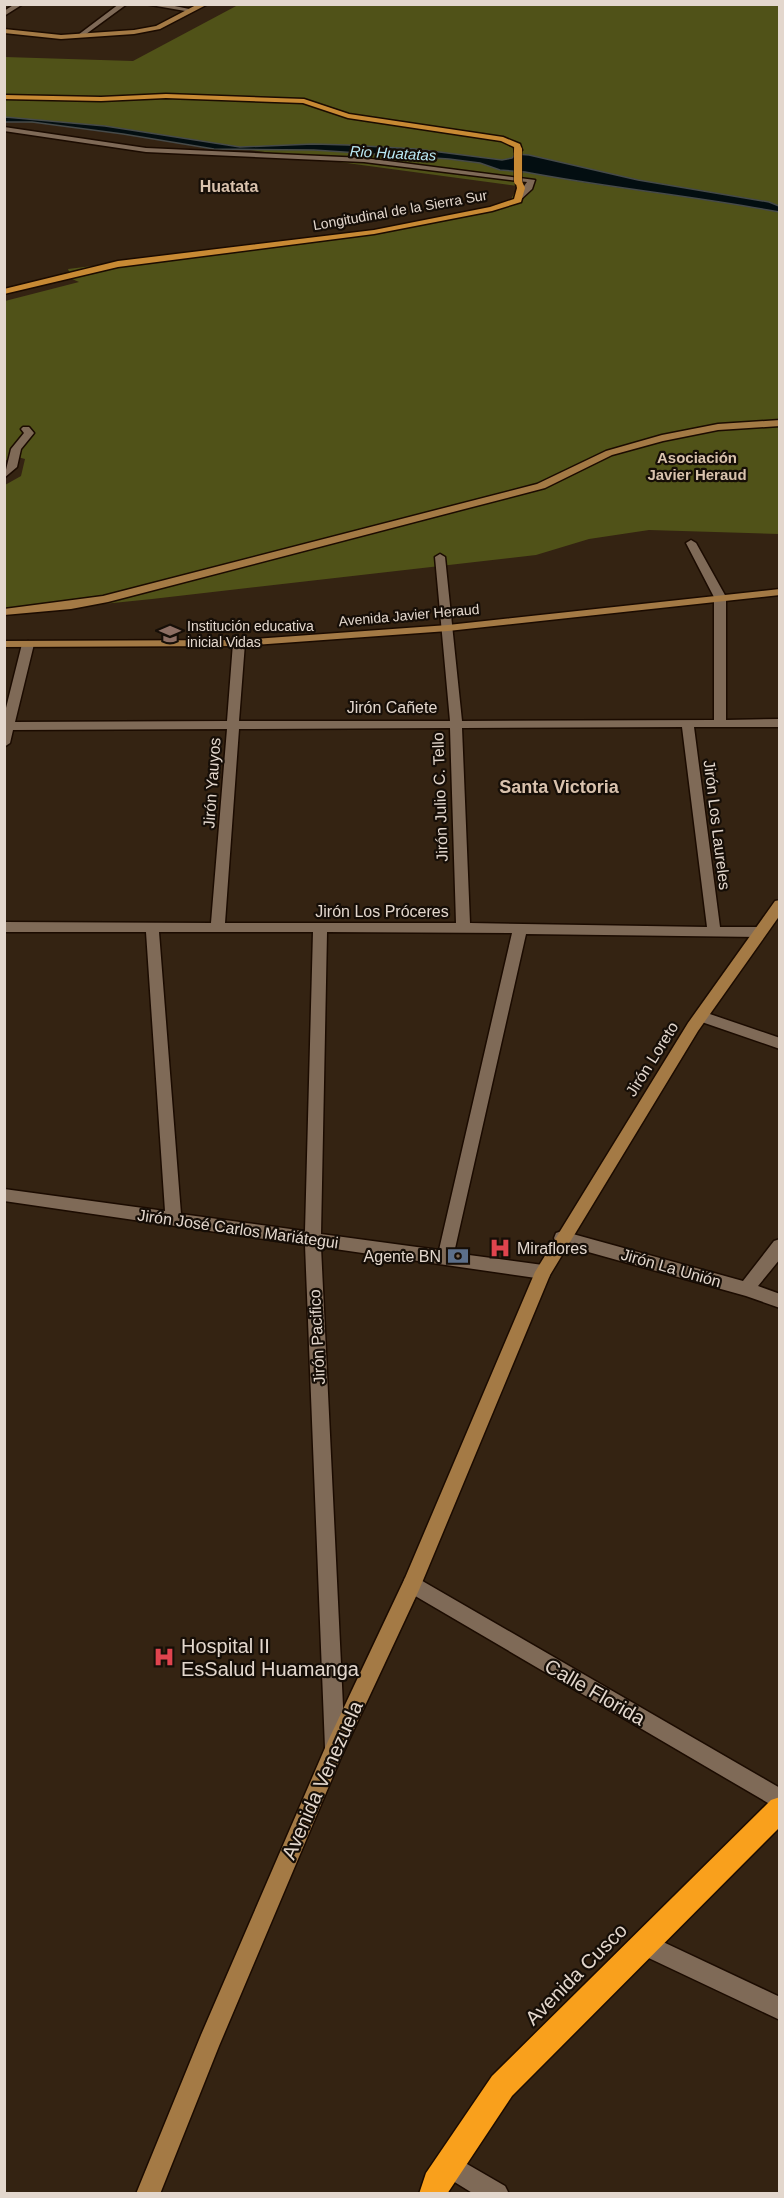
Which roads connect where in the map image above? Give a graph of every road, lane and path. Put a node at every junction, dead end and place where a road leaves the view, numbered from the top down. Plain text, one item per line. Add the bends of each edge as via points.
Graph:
1 (20, 4) edge
2 (124, 4) edge
3 (148, 4) edge
4 (205, 4) edge
5 (191, 10) junction
6 (4, 14) edge
7 (4, 31) edge
8 (80, 36) junction
9 (4, 97) edge
10 (4, 129) edge
11 (518, 200) junction
12 (4, 292) edge
13 (780, 423) edge
14 (27, 429) dead end
15 (4, 475) edge
16 (690, 543) dead end
17 (440, 557) dead end
18 (780, 592) edge
19 (720, 597) junction
20 (4, 612) edge
21 (448, 628) junction
22 (239, 643) junction
23 (4, 644) edge
24 (28, 644) junction
25 (456, 723) junction
26 (687, 723) junction
27 (720, 723) junction
28 (780, 723) edge
29 (233, 724) junction
30 (6, 726) edge
31 (4, 743) edge
32 (780, 904) edge
33 (218, 926) junction
34 (4, 927) edge
35 (152, 927) junction
36 (320, 927) junction
37 (463, 928) junction
38 (520, 929) junction
39 (714, 931) junction
40 (759, 932) junction
41 (701, 1016) junction
42 (780, 1044) edge
43 (4, 1195) edge
44 (173, 1219) junction
45 (562, 1238) junction
46 (313, 1240) junction
47 (780, 1246) edge
48 (445, 1258) junction
49 (543, 1272) junction
50 (746, 1289) junction
51 (780, 1301) edge
52 (411, 1584) junction
53 (335, 1748) junction
54 (780, 1800) edge
55 (780, 1809) edge
56 (644, 1944) junction
57 (780, 2009) edge
58 (448, 2165) junction
59 (148, 2193) edge
60 (433, 2193) edge
61 (497, 2193) edge

1 - 6 street
2 - 8 street
3 - 5 street
4 - 5 main road
5 - 8 main road via 158,28
7 - 8 main road via 49,37
9 - 11 main road, bridge via 166,96 304,101 348,116 503,139 518,150
10 - 11 street via 146,150 364,160 531,180
11 - 12 main road, Longitudinal de la Sierra Sur via 492,209 374,232 98,268
13 - 20 main road via 662,438 609,453 541,486 115,598
14 - 15 street via 29,434 16,449 15,464
16 - 19 street
17 - 21 street, Jirón Julio C. Tello
18 - 19 main road, Avenida Javier Heraud
19 - 21 main road, Avenida Javier Heraud
19 - 27 street
21 - 22 main road, Avenida Javier Heraud
21 - 25 street, Jirón Julio C. Tello
22 - 24 main road, Avenida Javier Heraud
22 - 29 street, Jirón Yauyos
23 - 24 main road, Avenida Javier Heraud
24 - 30 street
25 - 26 street, Jirón Cañete
25 - 29 street, Jirón Cañete
25 - 37 street, Jirón Julio C. Tello
26 - 27 street, Jirón Cañete
26 - 39 street, Jirón Los Laureles
27 - 28 street, Jirón Cañete
29 - 30 street, Jirón Cañete
29 - 33 street, Jirón Yauyos
30 - 31 street
32 - 40 main road, Jirón Loreto
33 - 35 street, Jirón Los Próceres
33 - 36 street, Jirón Los Próceres
34 - 35 street, Jirón Los Próceres
35 - 44 street
36 - 37 street, Jirón Los Próceres
36 - 46 street, Jirón Pacifico
37 - 38 street, Jirón Los Próceres
38 - 39 street, Jirón Los Próceres
38 - 48 street
39 - 40 street, Jirón Los Próceres
40 - 41 main road, Jirón Loreto
41 - 42 street
41 - 45 main road, Jirón Loreto
43 - 44 street, Jirón José Carlos Mariátegui
44 - 46 street, Jirón José Carlos Mariátegui
45 - 49 main road, Avenida Venezuela
45 - 50 street, Jirón La Unión
46 - 48 street, Jirón José Carlos Mariátegui
46 - 53 street, Jirón Pacifico
47 - 50 street
48 - 49 street, Jirón José Carlos Mariátegui
49 - 52 main road, Avenida Venezuela
50 - 51 street, Jirón La Unión
52 - 53 main road, Avenida Venezuela
52 - 54 street, Calle Florida
53 - 59 main road, Avenida Venezuela
55 - 56 highway, Avenida Cusco
56 - 57 street
56 - 58 highway, Avenida Cusco via 502,2086
58 - 60 highway, Avenida Cusco
58 - 61 street

